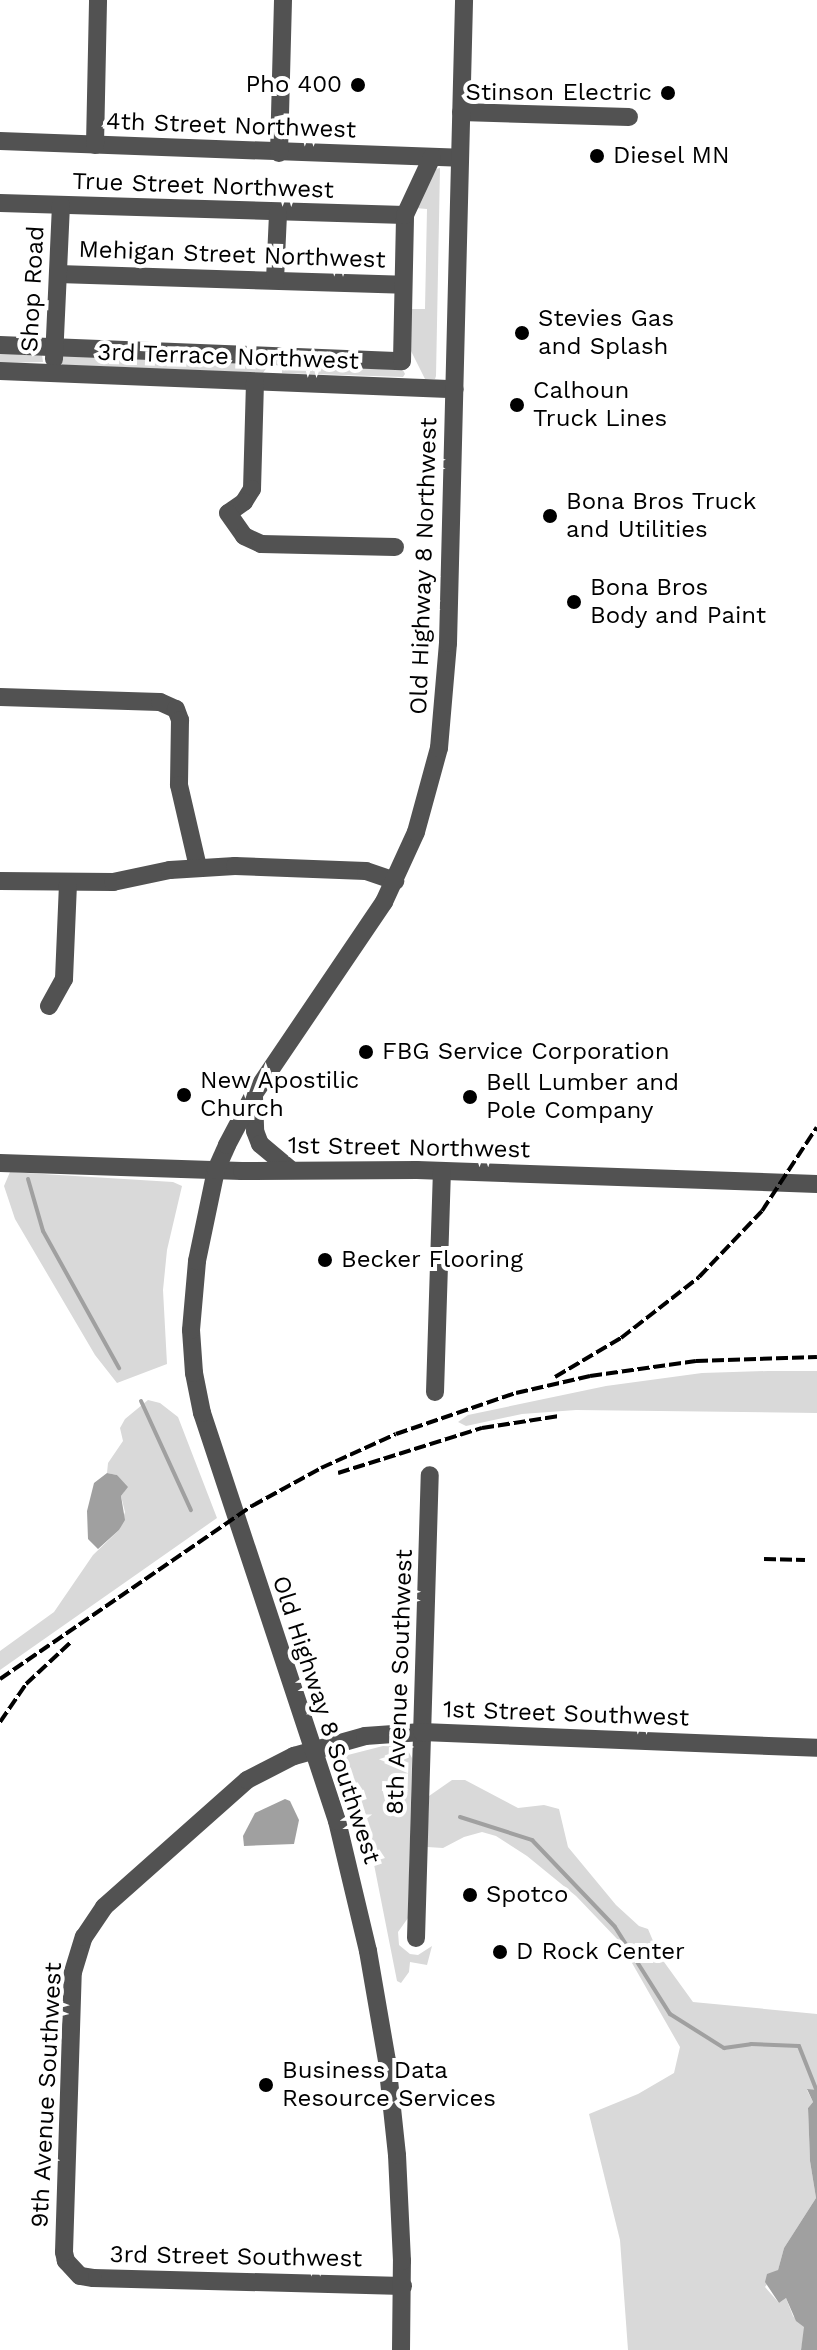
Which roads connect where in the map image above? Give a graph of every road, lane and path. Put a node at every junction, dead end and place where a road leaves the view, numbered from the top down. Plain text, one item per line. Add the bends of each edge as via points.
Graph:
1 (98, 0) edge
2 (283, 0) edge
3 (464, 0) edge
4 (461, 112) junction
5 (629, 117) dead end
6 (0, 141) edge
7 (95, 145) junction
8 (279, 153) junction
9 (432, 157) junction
10 (460, 158) junction
11 (0, 203) edge
12 (61, 205) junction
13 (278, 214) junction
14 (405, 215) junction
15 (58, 274) junction
16 (275, 280) junction
17 (403, 285) junction
18 (0, 345) edge
19 (54, 347) junction
20 (274, 357) junction
21 (402, 361) junction
22 (0, 371) edge
23 (53, 374) junction
24 (255, 382) junction
25 (274, 383) junction
26 (417, 388) junction
27 (455, 389) junction
28 (395, 547) dead end
29 (0, 697) edge
30 (198, 867) junction
31 (0, 881) edge
32 (395, 881) junction
33 (68, 884) junction
34 (49, 1006) dead end
35 (254, 1094) junction
36 (0, 1163) edge
37 (216, 1170) junction
38 (291, 1170) junction
39 (442, 1171) junction
40 (817, 1184) edge
41 (435, 1392) dead end
42 (430, 1475) dead end
43 (422, 1732) junction
44 (817, 1748) edge
45 (314, 1750) junction
46 (416, 1938) dead end
47 (73, 2268) joint
48 (403, 2286) junction
49 (401, 2350) edge

1 - 7 street
2 - 8 street
3 - 4 street, Old Highway 8 Northwest
4 - 5 street
4 - 10 street, Old Highway 8 Northwest
6 - 7 street, 4th Street Northwest
7 - 8 street, 4th Street Northwest
8 - 9 street, 4th Street Northwest
9 - 10 street, 4th Street Northwest
9 - 14 street
10 - 27 street, Old Highway 8 Northwest
11 - 12 street, True Street Northwest
12 - 13 street, True Street Northwest
12 - 15 street, Shop Road
13 - 14 street, True Street Northwest
13 - 16 street
14 - 17 street
15 - 16 street, Mehigan Street Northwest
15 - 19 street, Shop Road
16 - 17 street, Mehigan Street Northwest
17 - 21 street
18 - 19 street
19 - 20 street
19 - 23 street, Shop Road
20 - 21 street
20 - 25 street
21 - 26 street via 412,370
22 - 23 street, 3rd Terrace Northwest
23 - 24 street, 3rd Terrace Northwest
24 - 25 street, 3rd Terrace Northwest
24 - 28 street via 252,489 228,513 237,528 261,544
25 - 26 street, 3rd Terrace Northwest
26 - 27 street, 3rd Terrace Northwest
27 - 32 street, Old Highway 8 Northwest via 444,717 428,796
29 - 30 street via 160,702 176,709 179,785
30 - 32 street via 366,871
30 - 33 street
31 - 33 street
32 - 35 street, Old Highway 8 Northwest via 352,954
33 - 34 street via 64,979
35 - 37 street, Old Highway 8 Northwest
35 - 38 street via 260,1144
36 - 37 street, 1st Street Northwest
37 - 38 street, 1st Street Northwest
37 - 45 street, Old Highway 8 Southwest via 197,1261 191,1330 194,1373 202,1413
38 - 39 street, 1st Street Northwest
39 - 40 street, 1st Street Northwest
39 - 41 street
42 - 43 street, 8th Avenue Southwest
43 - 44 street, 1st Street Southwest
43 - 45 street, 1st Street Southwest via 365,1736
43 - 46 street, 8th Avenue Southwest
45 - 47 street, 9th Avenue Southwest via 257,1774 227,1795 110,1901 84,1937 72,1990 64,2252
45 - 48 street, Old Highway 8 Southwest via 337,1821 379,2009 396,2142
47 - 48 street, 3rd Street Southwest via 80,2276 93,2278
48 - 49 street, Old Highway 8 Southwest

